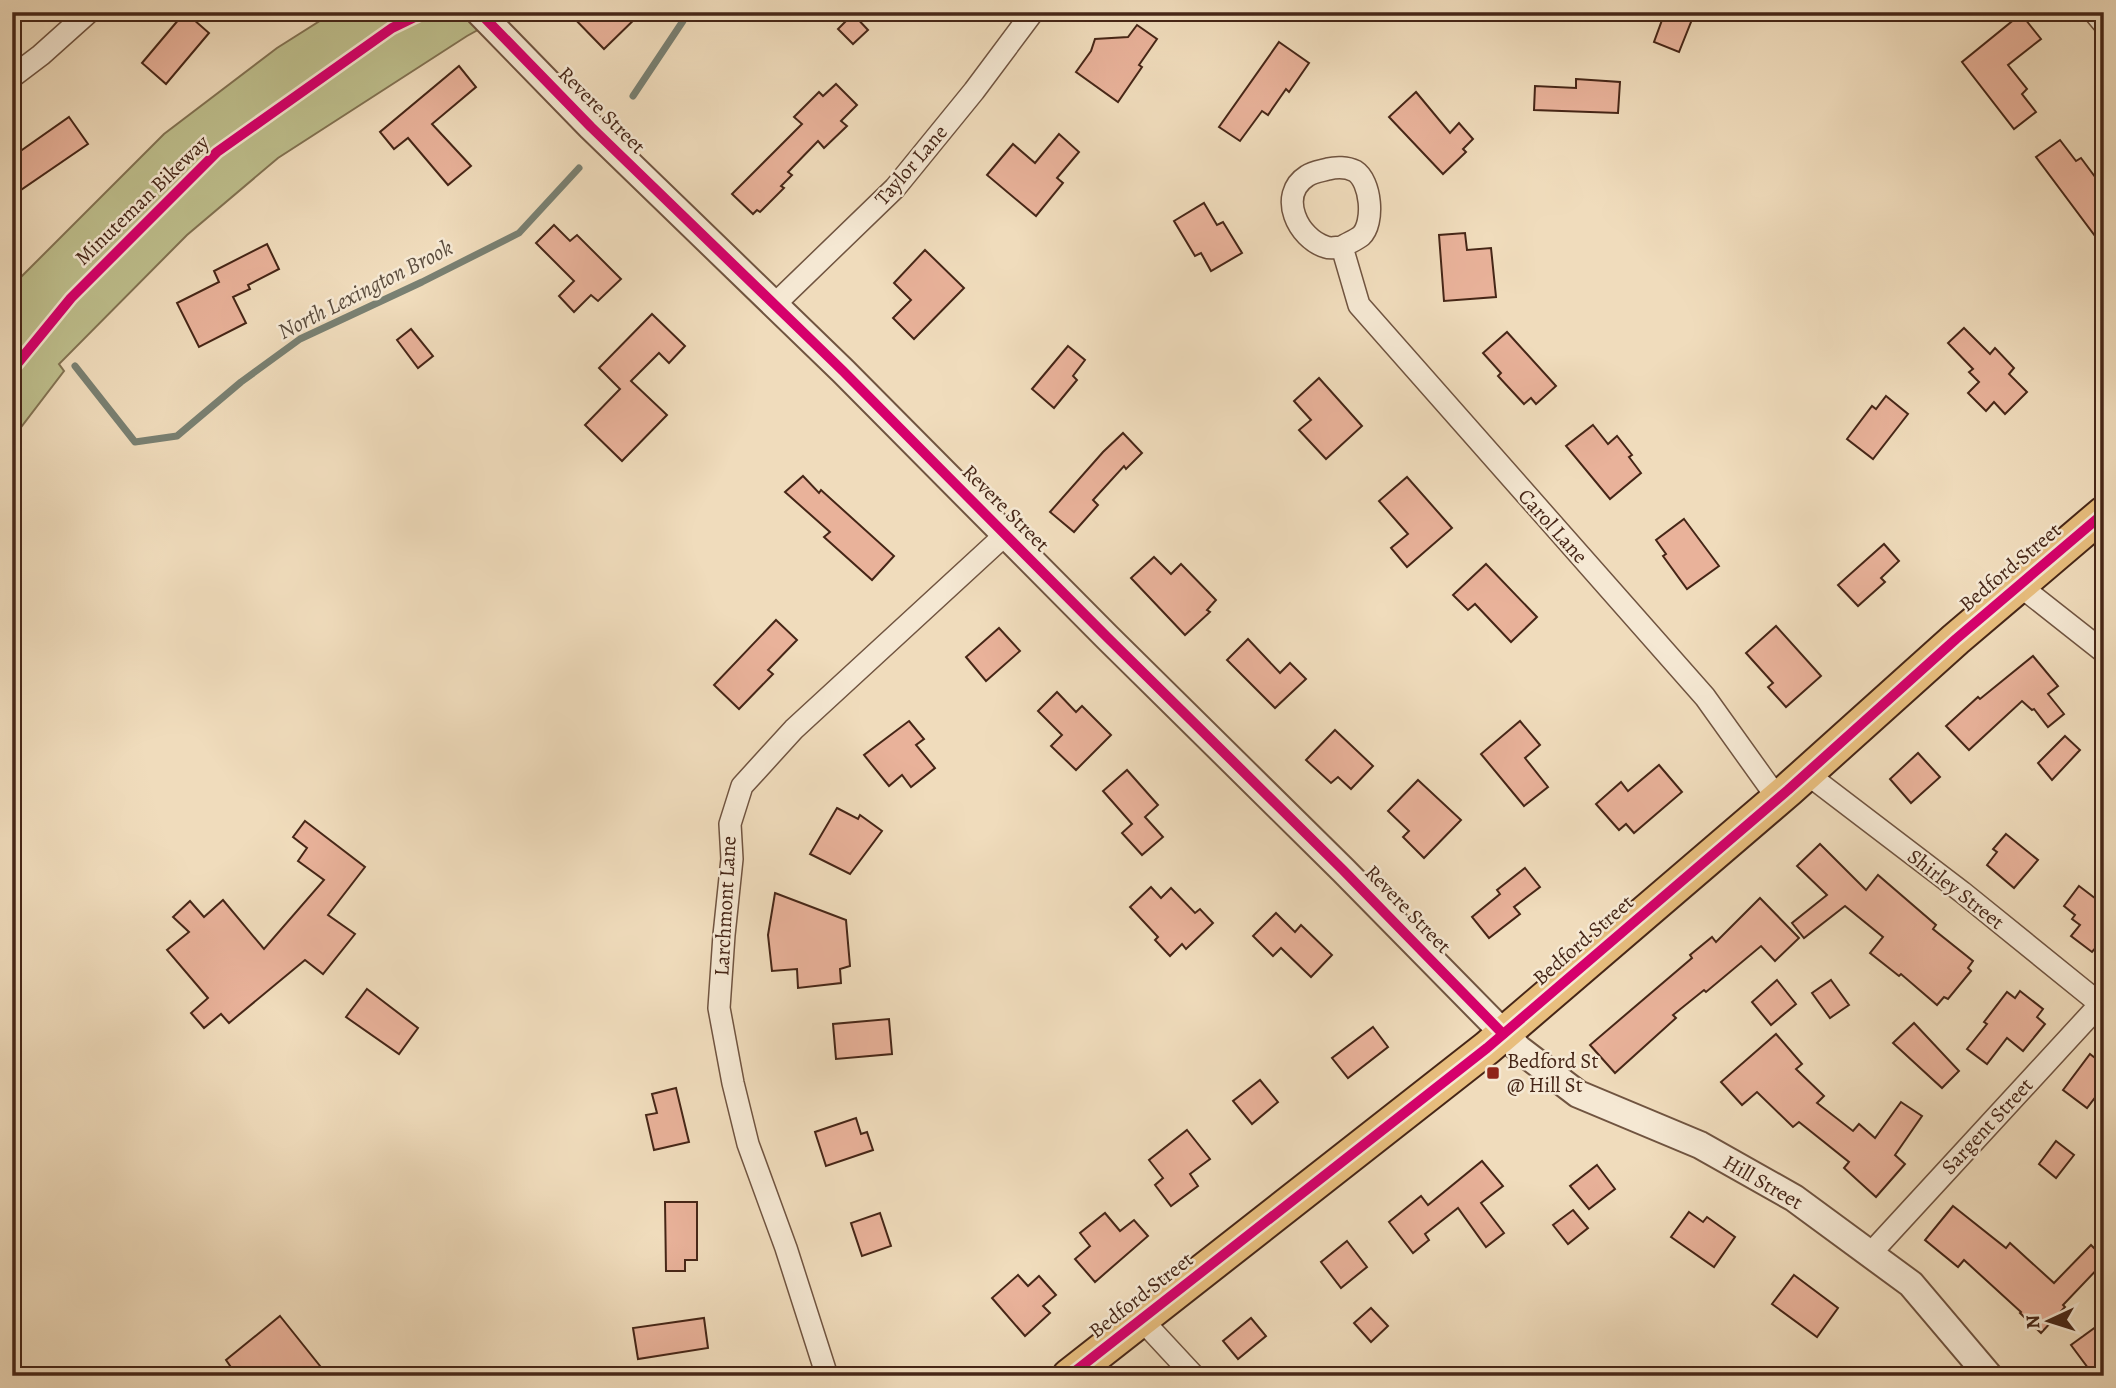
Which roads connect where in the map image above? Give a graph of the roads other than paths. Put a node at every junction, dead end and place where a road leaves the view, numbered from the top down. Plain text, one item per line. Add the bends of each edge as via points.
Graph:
1 (89, 12) edge
2 (479, 12) edge
3 (1033, 12) edge
4 (2094, 12) edge
5 (2104, 24) edge
6 (12, 76) edge
7 (1342, 247) dead end
8 (774, 305) junction
9 (2104, 513) edge
10 (1006, 534) junction
11 (2019, 585) junction
12 (2104, 652) edge
13 (1806, 773) junction
14 (1778, 799) junction
15 (2102, 1004) edge
16 (1503, 1034) junction
17 (1871, 1253) junction
18 (1141, 1319) junction
19 (827, 1376) edge
20 (1069, 1376) edge
21 (1194, 1376) edge
22 (1989, 1376) edge

1 - 6 street
2 - 8 street, Revere Street
3 - 8 street, Taylor Lane via 895,188
4 - 5 street
7 - 14 street, Carol Lane via 1359,305 1705,697
8 - 10 street, Revere Street
9 - 11 main road, Bedford Street
10 - 16 street, Revere Street
10 - 19 street, Larchmont Lane via 794,729 742,786 730,824 732,859 719,1008 748,1144
11 - 12 street
11 - 13 main road, Bedford Street
13 - 14 main road, Bedford Street
13 - 15 street, Shirley Street
14 - 16 main road, Bedford Street
15 - 17 street, Sargent Street
16 - 17 street, Hill Street via 1578,1094 1711,1151 1794,1198
16 - 18 main road, Bedford Street
17 - 22 street, Hill Street via 1911,1284
18 - 20 main road, Bedford Street
18 - 21 street

